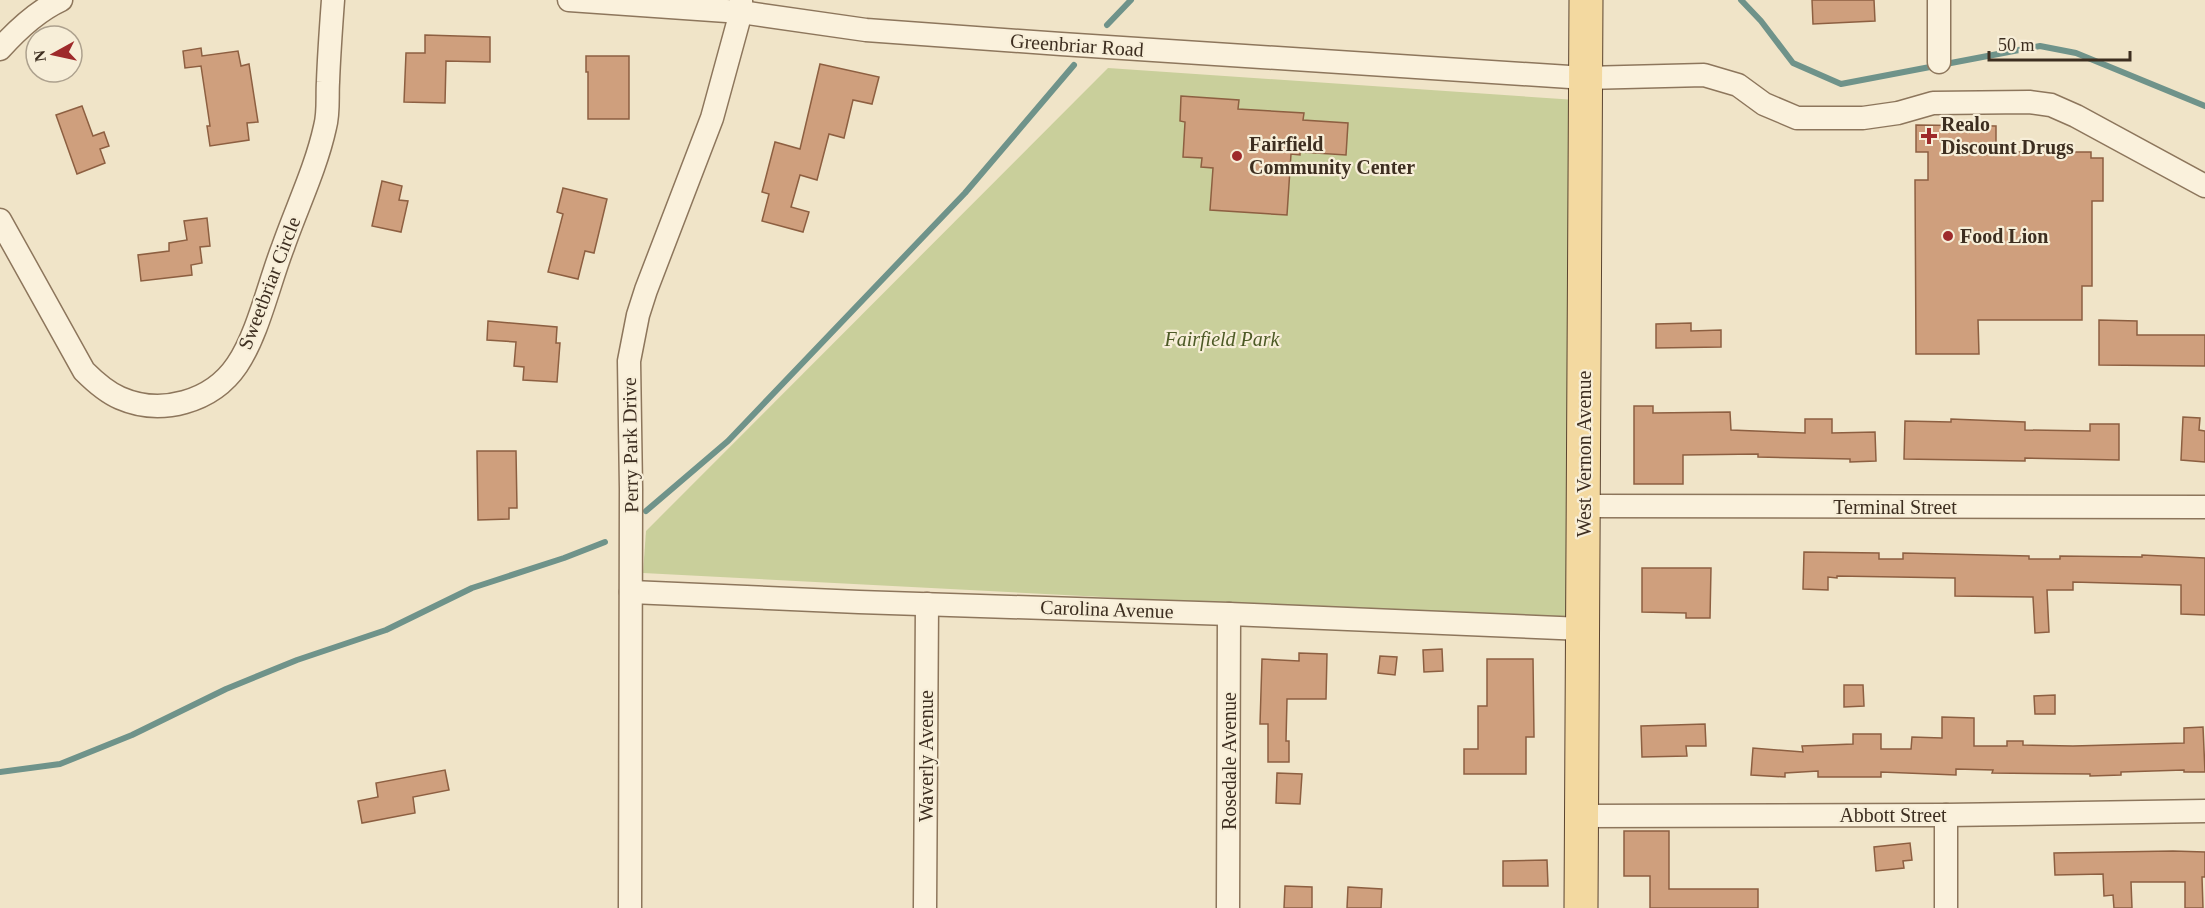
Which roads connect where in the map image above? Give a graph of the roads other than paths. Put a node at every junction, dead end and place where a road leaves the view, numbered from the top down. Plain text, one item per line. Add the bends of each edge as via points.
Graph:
1 (61, 0) edge
2 (333, 0) edge
3 (569, 0) edge
4 (1586, 0) edge
5 (1939, 0) edge
6 (741, 6) edge
7 (0, 49) edge
8 (1939, 62) dead end
9 (1585, 78) junction
10 (2205, 186) edge
11 (0, 220) edge
12 (1584, 506) junction
13 (2205, 507) edge
14 (631, 592) junction
15 (927, 604) junction
16 (1229, 614) junction
17 (1583, 629) junction
18 (2205, 811) edge
19 (1946, 815) junction
20 (1581, 816) junction
21 (630, 908) edge
22 (925, 908) edge
23 (1228, 908) edge
24 (1581, 908) edge
25 (1946, 908) edge

1 - 7 street via 33,17
2 - 11 street, Sweetbriar Circle via 326,125 315,161 251,338 229,375 205,394 177,405 148,406 119,398 94,382 84,371
3 - 6 street, Greenbriar Road
4 - 9 main road, West Vernon Avenue
5 - 8 street
6 - 9 street, Greenbriar Road via 866,30
6 - 14 street, Perry Park Drive via 712,118 646,290 631,347
9 - 10 street, Greenbriar Road via 1704,75 1738,85 1764,104 1797,118 1863,118 1933,103 2051,105
9 - 12 main road, West Vernon Avenue
12 - 13 street, Terminal Street
12 - 17 main road, West Vernon Avenue
14 - 15 street, Carolina Avenue
14 - 21 street, Perry Park Drive
15 - 16 street, Carolina Avenue
15 - 22 street, Waverly Avenue
16 - 17 street, Carolina Avenue
16 - 23 street, Rosedale Avenue
17 - 20 main road, West Vernon Avenue
18 - 19 street, Abbott Street
19 - 20 street, Abbott Street
19 - 25 street
20 - 24 main road, West Vernon Avenue

